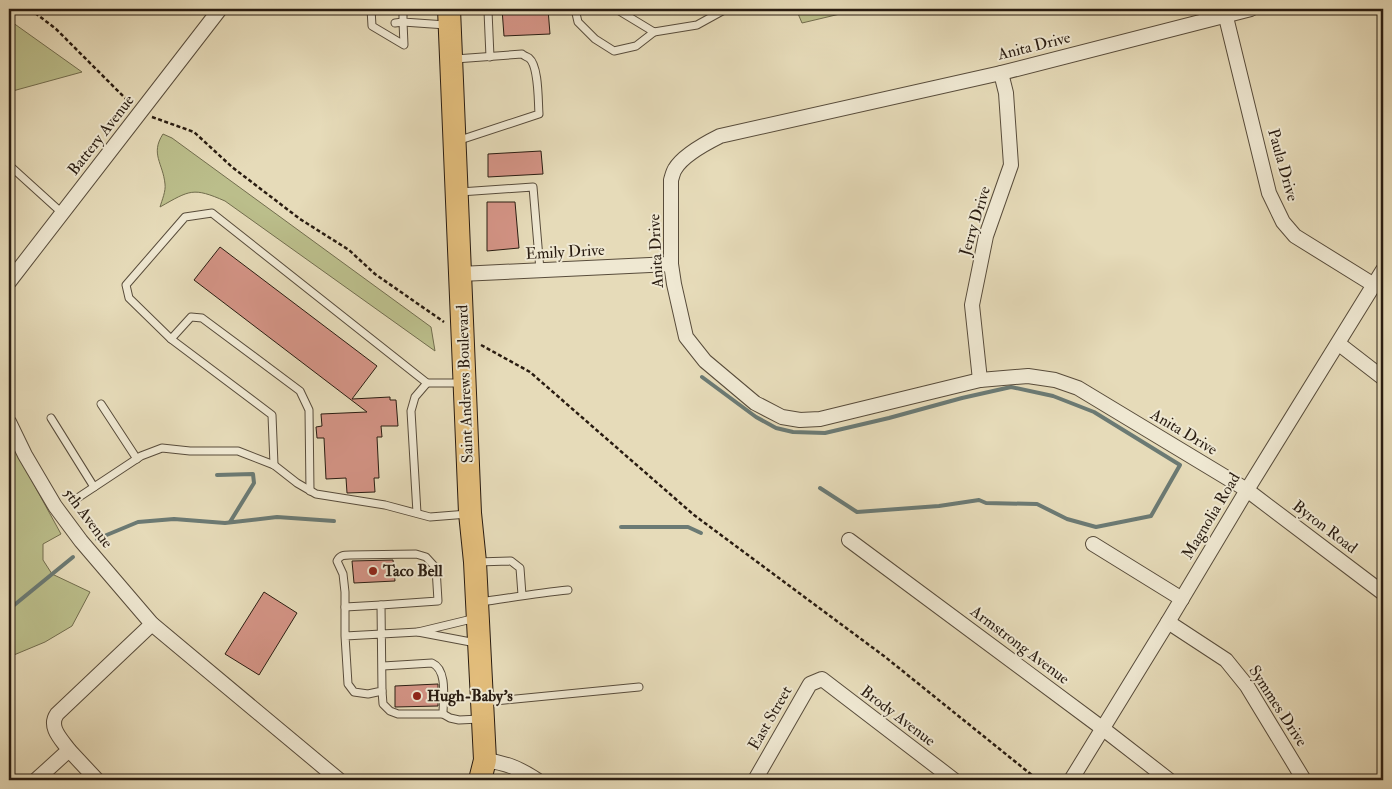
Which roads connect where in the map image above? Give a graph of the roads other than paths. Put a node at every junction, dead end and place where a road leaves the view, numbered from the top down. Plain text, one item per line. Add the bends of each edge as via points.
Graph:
1 (220, 9) edge
2 (401, 9) edge
3 (575, 9) edge
4 (616, 9) edge
5 (726, 9) edge
6 (1250, 9) edge
7 (372, 11) edge
8 (488, 11) dead end
9 (1225, 12) edge
10 (449, 17) edge
11 (403, 22) junction
12 (395, 23) dead end
13 (654, 32) junction
14 (490, 57) junction
15 (451, 59) junction
16 (1001, 73) junction
17 (455, 142) junction
18 (9, 165) edge
19 (456, 192) junction
20 (62, 213) junction
21 (671, 264) junction
22 (540, 270) junction
23 (1383, 270) edge
24 (460, 274) junction
25 (9, 282) edge
26 (1374, 285) junction
27 (171, 339) junction
28 (1338, 344) junction
29 (1383, 378) edge
30 (980, 380) junction
31 (427, 383) junction
32 (464, 383) junction
33 (101, 404) dead end
34 (51, 418) dead end
35 (9, 422) edge
36 (137, 459) junction
37 (274, 465) junction
38 (94, 487) junction
39 (310, 490) junction
40 (1246, 490) junction
41 (76, 499) dead end
42 (417, 513) junction
43 (470, 513) junction
44 (849, 540) dead end
45 (1093, 544) dead end
46 (475, 562) junction
47 (568, 590) dead end
48 (1383, 593) edge
49 (522, 595) junction
50 (1182, 599) junction
51 (381, 606) junction
52 (345, 607) junction
53 (477, 610) junction
54 (1168, 622) junction
55 (152, 624) junction
56 (418, 632) junction
57 (382, 635) junction
58 (345, 636) junction
59 (479, 644) junction
60 (382, 666) junction
61 (822, 679) joint
62 (639, 687) dead end
63 (382, 691) junction
64 (482, 711) junction
65 (443, 714) junction
66 (1102, 728) junction
67 (69, 750) junction
68 (486, 773) edge
69 (334, 779) edge
70 (36, 780) edge
71 (97, 780) edge
72 (536, 780) edge
73 (754, 780) edge
74 (954, 780) edge
75 (1071, 780) edge
76 (1169, 780) edge
77 (1304, 780) edge

1 - 20 street, Battery Avenue
2 - 11 lane
3 - 13 lane via 578,22 595,39 614,51 636,46
4 - 13 lane
5 - 13 lane via 698,25
6 - 9 street, Anita Drive
7 - 11 lane via 372,26 404,45
8 - 14 lane
9 - 16 street, Anita Drive
9 - 26 street, Paula Drive via 1269,194 1283,222 1295,236
10 - 11 lane
10 - 15 main road, Saint Andrews Boulevard
11 - 12 lane
14 - 15 lane
14 - 17 lane via 522,54 529,58 536,75 539,114
15 - 17 main road, Saint Andrews Boulevard
16 - 21 street, Anita Drive via 720,136 705,143 675,168 671,180
16 - 30 street, Jerry Drive via 1006,93 1012,165 986,236 972,305
17 - 19 main road, Saint Andrews Boulevard
18 - 20 lane
19 - 22 lane via 533,187
19 - 24 main road, Saint Andrews Boulevard
20 - 25 street, Battery Avenue
21 - 22 street, Emily Drive
21 - 30 street, Anita Drive via 686,337 705,361 755,403 782,416 800,420 820,419
22 - 24 street, Emily Drive
23 - 26 street, Magnolia Road
24 - 32 main road, Saint Andrews Boulevard
26 - 28 street, Magnolia Road
27 - 31 lane via 129,298 126,285 185,217 212,213
27 - 37 lane via 272,415
27 - 39 lane via 191,317 202,318 300,391 309,410
28 - 29 street
28 - 40 street, Magnolia Road
30 - 40 street, Anita Drive via 1028,376 1056,380 1078,388
31 - 32 lane
31 - 42 lane via 415,397 412,411
32 - 43 main road, Saint Andrews Boulevard
33 - 36 lane
34 - 38 lane
35 - 55 street, 5th Avenue via 55,506
36 - 37 lane via 162,448 238,451
36 - 38 lane
37 - 39 lane
38 - 41 lane
39 - 42 lane via 316,494
40 - 48 street, Byron Road
40 - 50 street, Magnolia Road
42 - 43 lane via 430,517
43 - 46 main road, Saint Andrews Boulevard
44 - 66 street, Armstrong Avenue
45 - 50 street
46 - 49 lane via 511,561 520,568
46 - 53 main road, Saint Andrews Boulevard
47 - 49 lane
49 - 53 lane
50 - 54 street, Magnolia Road
51 - 52 lane
51 - 52 lane via 438,601 436,568 432,562 416,554 339,557
51 - 57 lane
52 - 58 lane
53 - 56 lane
53 - 59 main road, Saint Andrews Boulevard
54 - 66 street, Magnolia Road
54 - 77 street, Symmes Drive via 1226,660 1247,686
55 - 67 street via 57,714 54,725
55 - 69 street, 5th Avenue
56 - 57 lane
56 - 59 lane
57 - 58 lane
57 - 60 lane
58 - 63 lane via 348,684 354,692
59 - 64 main road, Saint Andrews Boulevard
60 - 63 lane
60 - 65 lane via 438,665 442,677
61 - 73 street, East Street via 810,684
61 - 74 street, Brody Avenue
62 - 64 lane
63 - 65 lane via 383,704 398,714
64 - 65 lane via 458,720
64 - 68 main road, Saint Andrews Boulevard
66 - 75 street, Magnolia Road
66 - 76 street, Armstrong Avenue
67 - 70 street
67 - 71 street
68 - 72 street via 508,764

